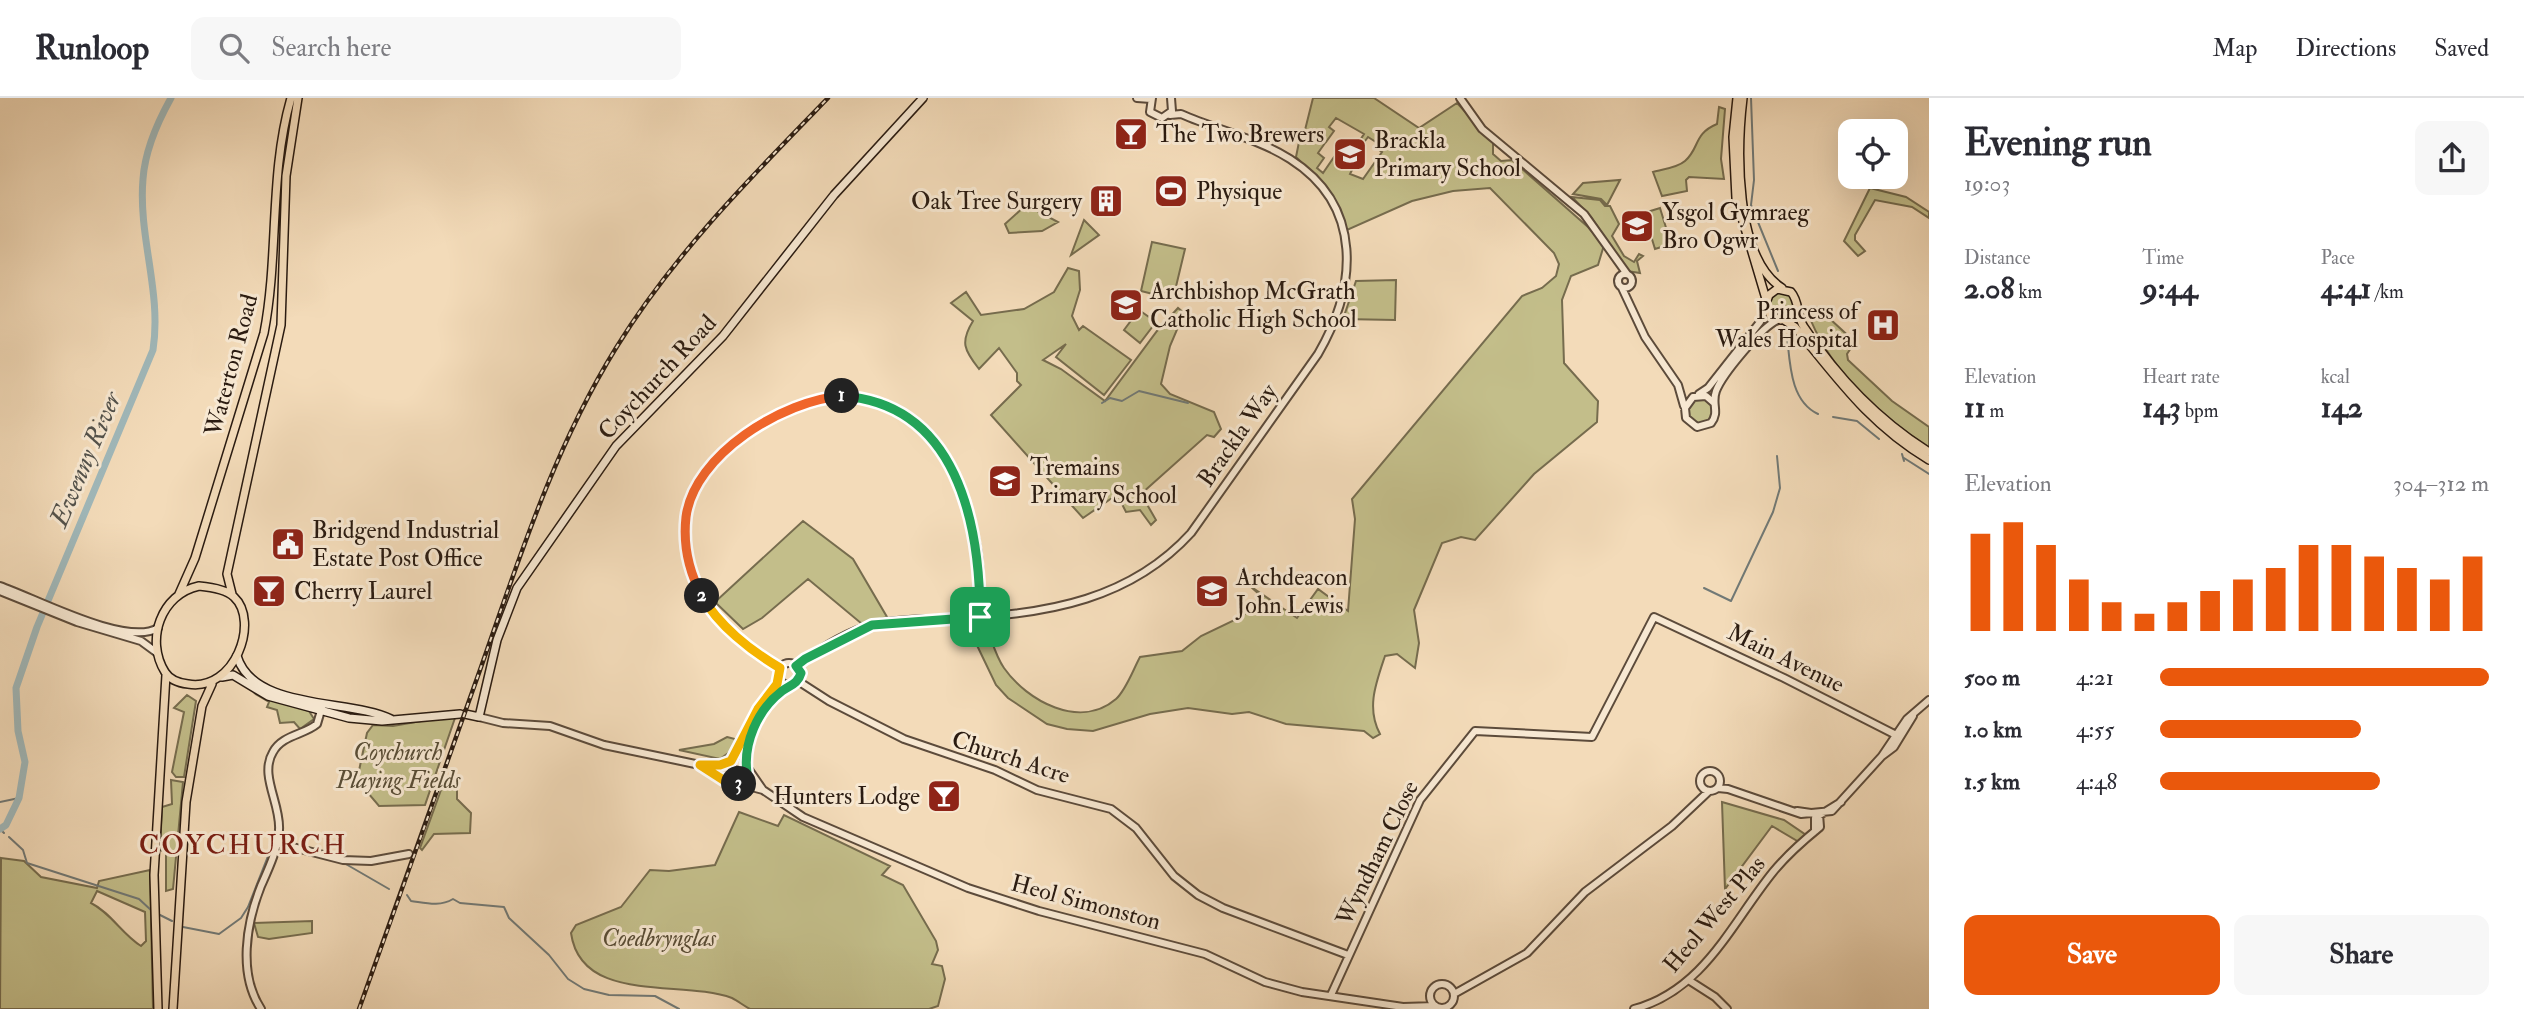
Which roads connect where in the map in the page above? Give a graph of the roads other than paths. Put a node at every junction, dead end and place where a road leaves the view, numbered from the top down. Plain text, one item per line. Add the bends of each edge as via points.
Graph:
1 (291, 98) edge
2 (298, 98) edge
3 (923, 98) edge
4 (1460, 98) edge
5 (1737, 98) edge
6 (1743, 98) edge
7 (1138, 99) edge
8 (1152, 99) edge
9 (1171, 100) edge
10 (1149, 110) junction
11 (1170, 114) junction
12 (1181, 114) junction
13 (1615, 258) junction
14 (1627, 274) junction
15 (1618, 279) junction
16 (1632, 284) junction
17 (1622, 288) junction
18 (1782, 288) junction
19 (1766, 303) junction
20 (1633, 305) junction
21 (1797, 306) junction
22 (1781, 320) junction
23 (1678, 385) junction
24 (1697, 395) junction
25 (1714, 403) junction
26 (1685, 408) junction
27 (1929, 452) edge
28 (1929, 460) edge
29 (0, 586) edge
30 (0, 591) edge
31 (178, 594) junction
32 (232, 594) junction
33 (38, 603) junction
34 (54, 610) junction
35 (980, 617) junction
36 (158, 628) junction
37 (156, 652) junction
38 (237, 656) junction
39 (796, 666) junction
40 (780, 668) junction
41 (166, 674) junction
42 (222, 677) junction
43 (779, 678) junction
44 (798, 681) junction
45 (212, 684) junction
46 (791, 686) junction
47 (1929, 700) edge
48 (321, 708) junction
49 (479, 717) junction
50 (1898, 736) junction
51 (1592, 737) joint
52 (728, 762) junction
53 (700, 765) junction
54 (746, 766) junction
55 (725, 780) junction
56 (740, 784) junction
57 (1719, 784) junction
58 (1701, 785) junction
59 (763, 790) junction
60 (1709, 791) junction
61 (1694, 803) junction
62 (1819, 814) junction
63 (277, 843) junction
64 (410, 854) dead end
65 (1348, 955) junction
66 (1690, 981) junction
67 (1453, 991) junction
68 (1430, 994) junction
69 (1331, 995) junction
70 (1435, 1006) junction
71 (1414, 1007) junction
72 (158, 1009) edge
73 (173, 1009) edge
74 (261, 1009) edge
75 (1634, 1009) edge
76 (1727, 1009) edge

1 - 31 main road, Waterton Road via 278,171 264,333 195,558
2 - 32 main road, Waterton Road via 286,176 281,326 227,574
3 - 49 main road, Coychurch Road via 834,195 723,336 616,446 517,588 497,640
4 - 13 street via 1479,127 1576,206
5 - 19 main road via 1733,137 1736,198
6 - 18 main road via 1739,139 1743,205 1766,274
7 - 8 street
7 - 10 street
8 - 10 street
9 - 11 street
9 - 12 street, Brackla Way
10 - 11 street, Brackla Way via 1156,118
11 - 12 street, Brackla Way
12 - 35 street, Brackla Way via 1272,149 1298,164 1321,188 1340,221 1348,261 1344,298 1333,328 1201,520 1153,570 1074,603
13 - 14 street
13 - 15 street
14 - 15 street
14 - 16 street
15 - 17 street
16 - 17 street
16 - 20 street
17 - 20 street
18 - 19 main road via 1772,291
18 - 21 main road via 1794,295
19 - 22 main road via 1770,315
19 - 24 street via 1758,326 1708,388
20 - 23 street via 1645,337
21 - 22 main road via 1794,314
21 - 27 main road via 1803,326 1856,393 1890,426
22 - 25 street via 1763,330 1719,386
22 - 28 main road via 1797,330 1855,402
23 - 24 street
23 - 26 street
24 - 25 street
24 - 26 street
25 - 26 street via 1714,419 1702,427 1689,422
29 - 33 street
30 - 33 street
31 - 32 main road via 199,586
31 - 36 main road
32 - 38 main road via 243,619
33 - 34 street
34 - 36 street via 136,633
34 - 37 street via 141,641
35 - 39 street, Brackla Way via 872,625
35 - 40 street via 974,531 957,480 935,443 906,415 877,401 842,396 815,400 770,418 736,442 701,479 686,517 691,572 709,609
36 - 37 main road
37 - 41 main road
38 - 42 main road
38 - 48 main road via 244,673 264,687
39 - 40 street via 788,663
39 - 44 street via 801,673
40 - 43 street
41 - 45 main road via 184,684
41 - 72 main road via 155,875
42 - 45 main road
42 - 48 main road via 233,675 268,696
43 - 46 street
43 - 52 street
44 - 46 street
44 - 65 street, Church Acre via 904,739 1037,790 1111,809 1136,828 1174,876 1198,895
45 - 73 main road via 202,706 186,802
46 - 54 street via 773,699 754,729 746,747
47 - 50 street
48 - 49 main road via 391,719
48 - 63 street via 315,727 286,739 269,761 279,813
49 - 53 street via 550,726 604,745
50 - 51 street, Main Avenue via 1654,617
50 - 62 street via 1835,810
51 - 65 street, Wyndham Close via 1475,731 1420,800
52 - 53 street
52 - 54 street
52 - 55 street
53 - 55 street, Heol Simonston
54 - 56 street via 746,778
54 - 59 street, Heol Simonston
55 - 56 street, Heol Simonston
56 - 59 street, Heol Simonston
57 - 58 street via 1717,773 1707,771
57 - 60 street
57 - 62 street
58 - 60 street
58 - 61 street
59 - 69 street, Heol Simonston via 826,828 968,888 1205,954 1265,982
60 - 61 street
61 - 67 street via 1585,892 1527,953
62 - 66 street, Heol West Plas via 1815,831 1773,872
63 - 64 street via 343,860
63 - 74 street via 251,918 247,973 249,988
65 - 69 street, Wyndham Close
66 - 75 street, Heol West Plas via 1662,1000
66 - 76 street
67 - 68 street via 1440,985
67 - 70 street via 1450,1006
68 - 70 street
68 - 71 street
69 - 71 street, Heol Simonston
70 - 71 street, Heol Simonston

